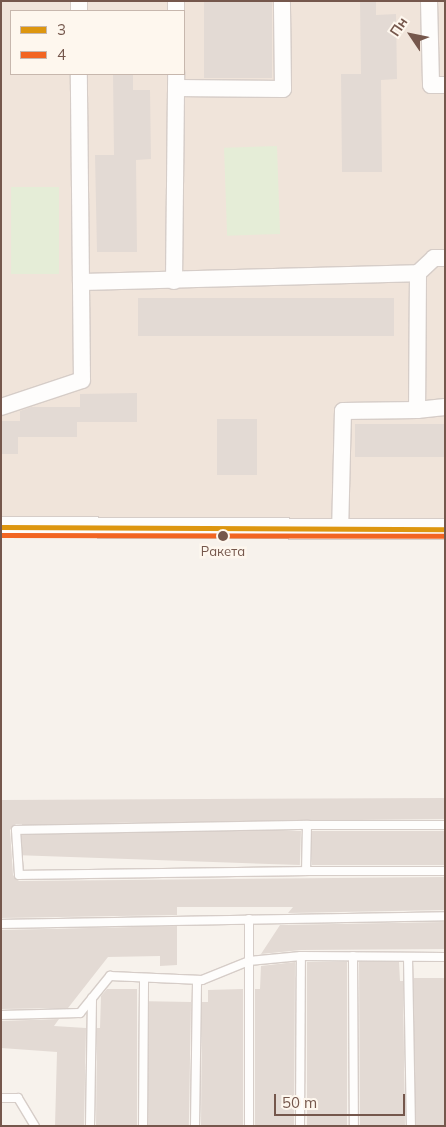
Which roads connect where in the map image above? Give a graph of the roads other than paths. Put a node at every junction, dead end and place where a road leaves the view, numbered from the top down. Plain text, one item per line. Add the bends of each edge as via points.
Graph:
1 (282, 1) edge
2 (429, 1) edge
3 (79, 75) edge
4 (176, 81) edge
5 (445, 85) edge
6 (445, 258) edge
7 (418, 273) junction
8 (174, 281) junction
9 (82, 282) junction
10 (445, 407) edge
11 (1, 408) edge
12 (417, 410) junction
13 (1, 527) edge
14 (445, 528) edge
15 (340, 531) junction
16 (307, 825) junction
17 (445, 825) edge
18 (306, 871) junction
19 (445, 871) edge
20 (445, 916) edge
21 (249, 919) junction
22 (1, 924) edge
23 (301, 956) junction
24 (353, 956) junction
25 (408, 957) junction
26 (445, 957) edge
27 (249, 961) junction
28 (144, 978) junction
29 (197, 980) junction
30 (92, 998) junction
31 (1, 1015) edge
32 (1, 1098) edge
33 (35, 1126) edge
34 (90, 1126) edge
35 (143, 1126) edge
36 (195, 1126) edge
37 (249, 1126) edge
38 (300, 1126) edge
39 (354, 1126) edge
40 (411, 1126) edge

1 - 4 street via 283,89
2 - 5 street via 432,85
3 - 9 street
4 - 8 street
6 - 7 street via 434,258
7 - 8 street
7 - 12 street
8 - 9 street
9 - 11 street via 82,380
10 - 12 street
12 - 15 street via 343,411
13 - 15 street
14 - 15 street
16 - 17 lane
16 - 18 lane
16 - 18 lane via 16,830 19,875
18 - 19 lane
20 - 21 lane
21 - 22 lane
21 - 27 lane
23 - 24 lane
23 - 27 lane
23 - 38 lane
24 - 25 lane
24 - 39 lane
25 - 26 lane
25 - 40 lane
27 - 29 lane
27 - 37 lane
28 - 29 lane
28 - 30 lane via 110,976
28 - 35 lane
29 - 36 lane
30 - 31 lane via 80,1013
30 - 34 lane
32 - 33 lane via 18,1098

